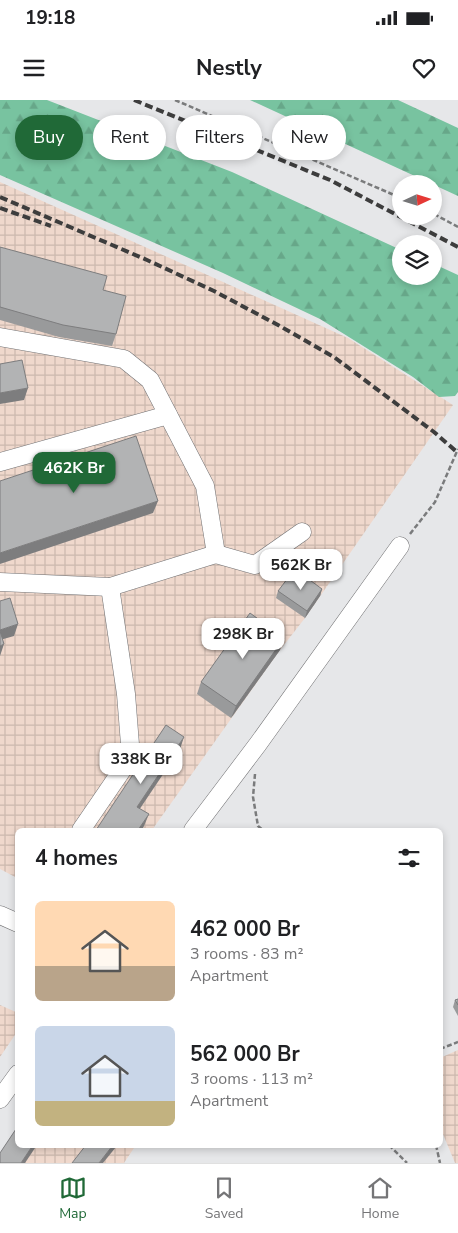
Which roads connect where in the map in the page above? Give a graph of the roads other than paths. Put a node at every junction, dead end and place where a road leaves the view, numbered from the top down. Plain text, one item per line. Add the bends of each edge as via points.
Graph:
1 (0, 337) edge
2 (168, 415) junction
3 (0, 462) edge
4 (302, 532) dead end
5 (400, 546) road end
6 (216, 554) junction
7 (0, 582) edge
8 (110, 587) junction
9 (82, 828) edge
10 (195, 828) edge
11 (0, 915) edge
12 (15, 922) edge
13 (15, 1078) edge
14 (0, 1099) edge

1 - 2 street via 124,359 150,380
2 - 3 street
2 - 6 street via 205,486
4 - 6 street via 255,565
5 - 10 street
6 - 8 street
7 - 8 street
8 - 9 street via 126,694 131,757
11 - 12 street
13 - 14 street

